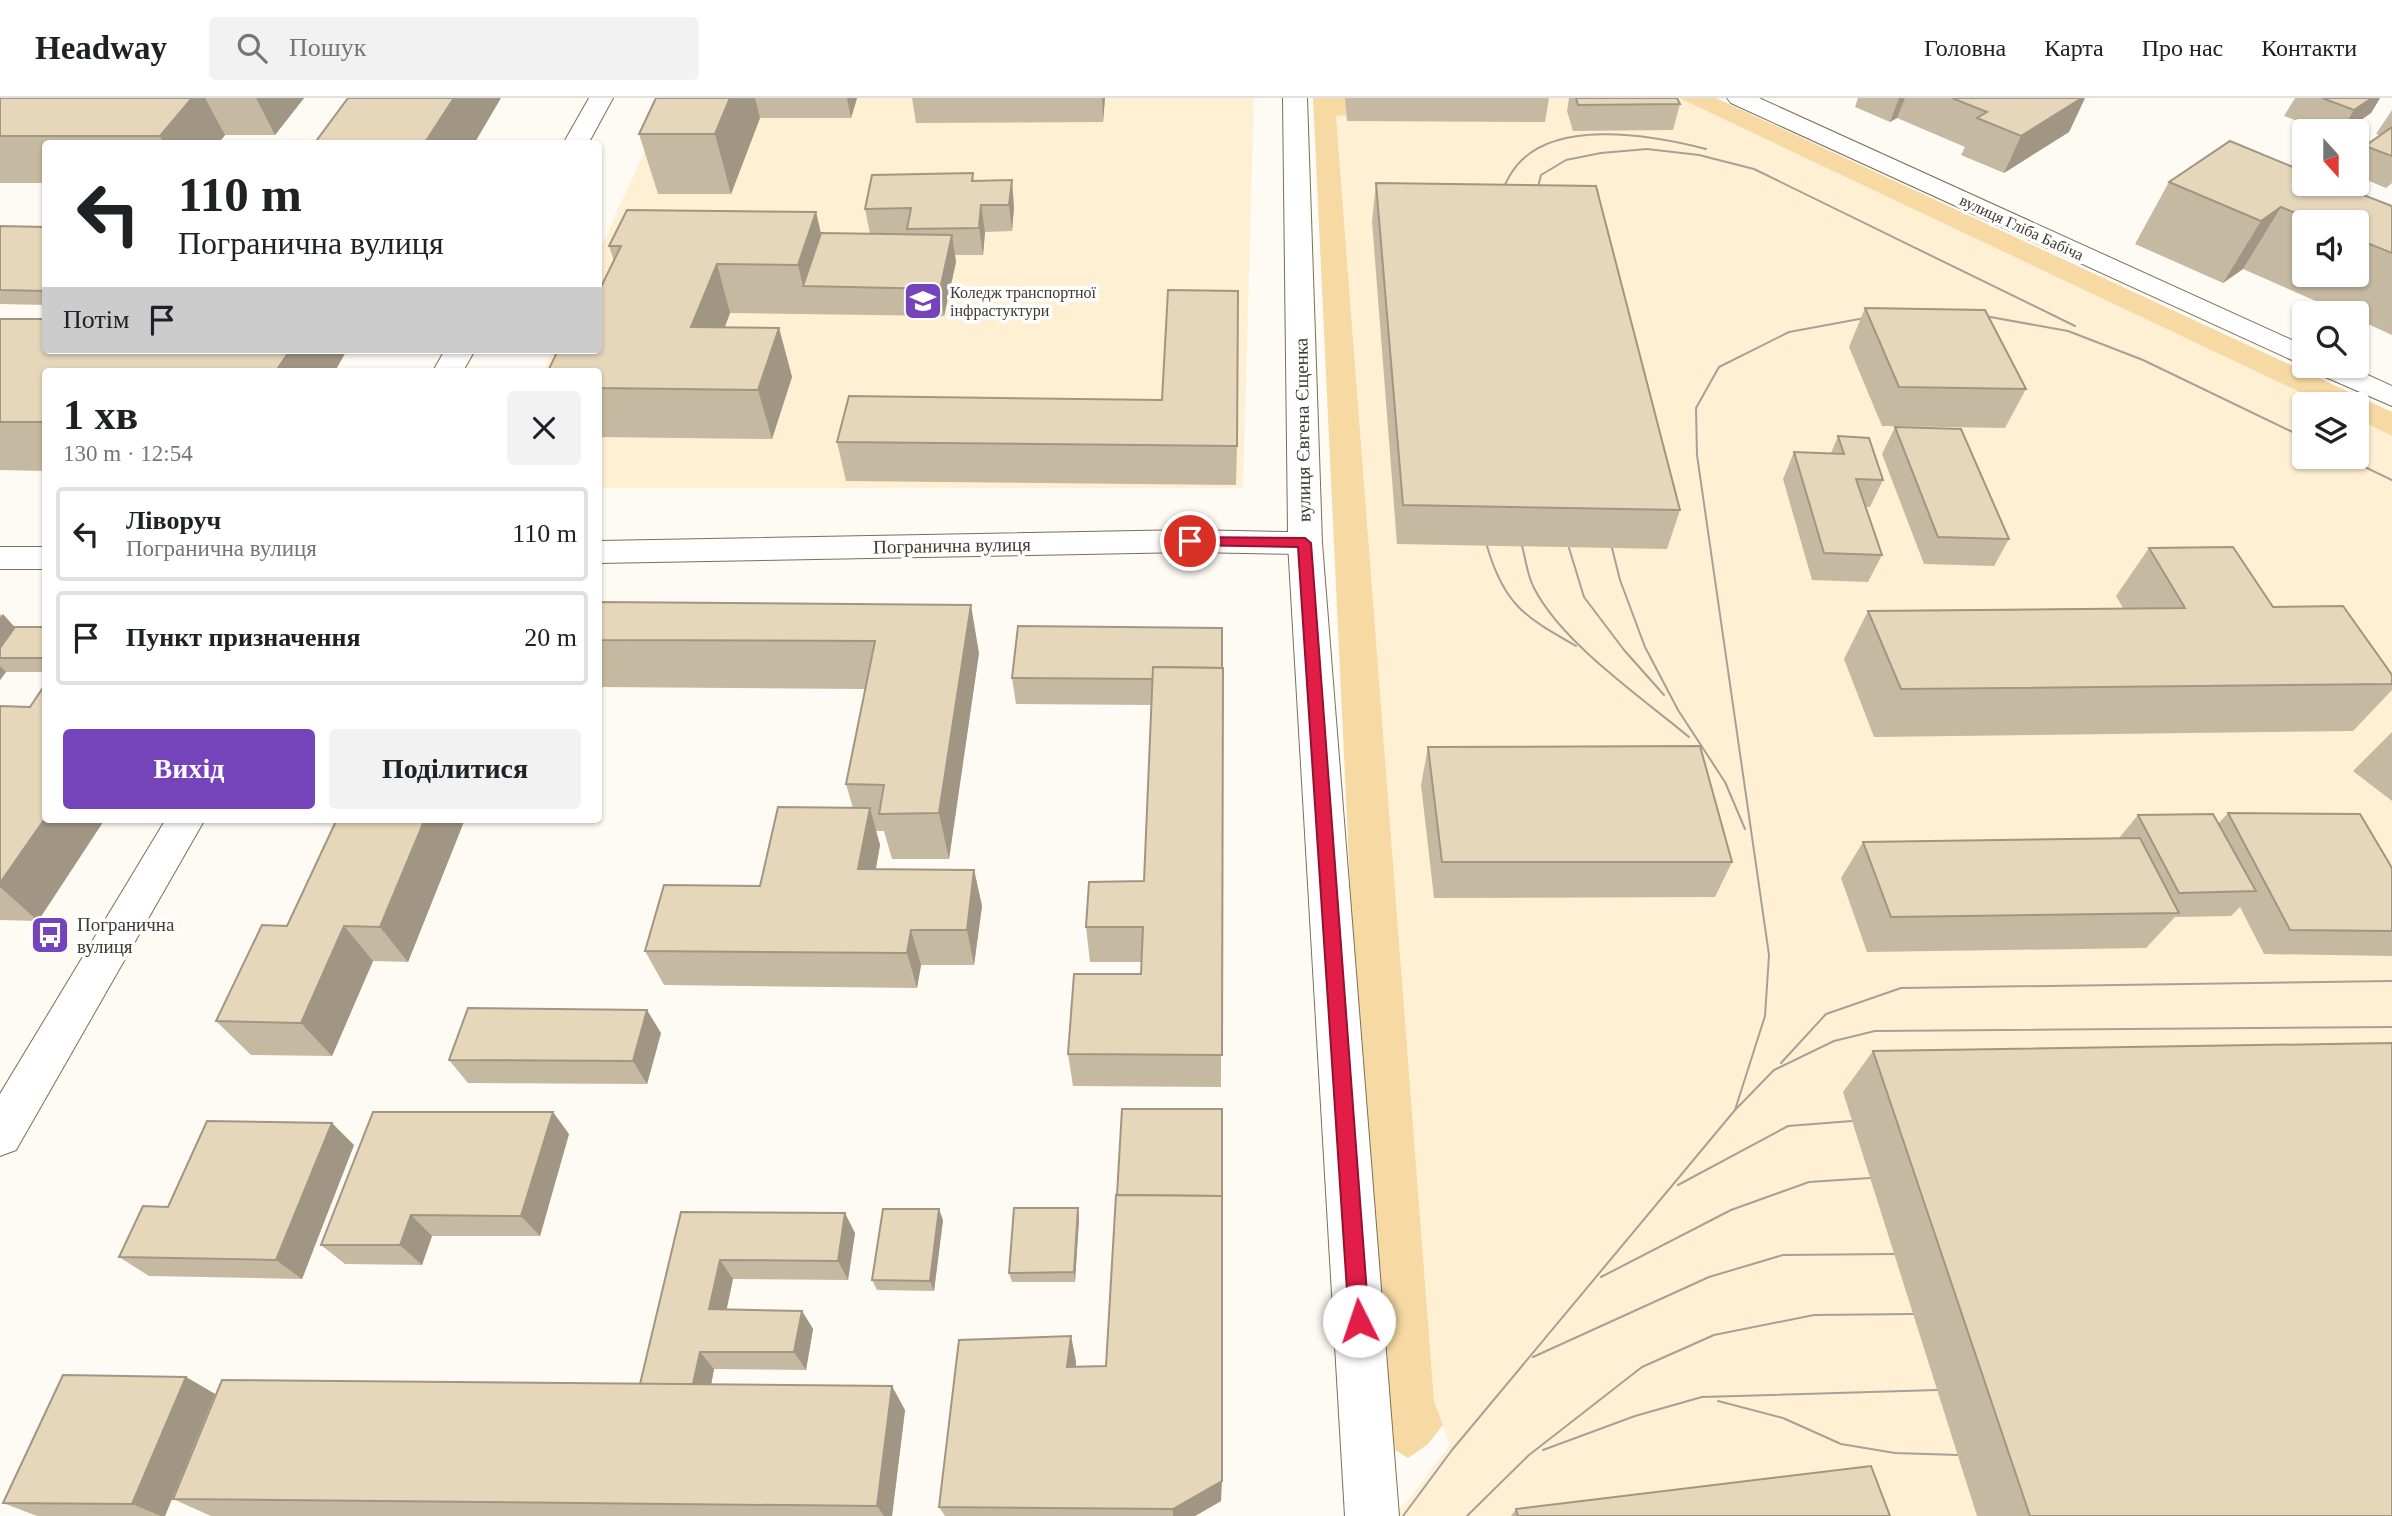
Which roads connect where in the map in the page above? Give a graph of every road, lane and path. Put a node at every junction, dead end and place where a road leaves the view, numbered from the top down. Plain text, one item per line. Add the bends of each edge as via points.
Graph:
1 (601, 98) edge
2 (1295, 98) edge
3 (1739, 98) edge
4 (577, 140) edge
5 (2292, 351) edge
6 (2350, 378) edge
7 (2392, 397) edge
8 (1305, 543) junction
9 (602, 552) edge
10 (0, 558) edge
11 (42, 558) edge
12 (184, 823) edge
13 (0, 1135) edge
14 (1373, 1516) edge

1 - 4 street
2 - 8 street, вулиця Євгена Єщенка
3 - 5 street, вулиця Гліба Бабіча
6 - 7 street
8 - 9 street, Погранична вулиця
8 - 14 street, вулиця Євгена Єщенка
10 - 11 street
12 - 13 street

